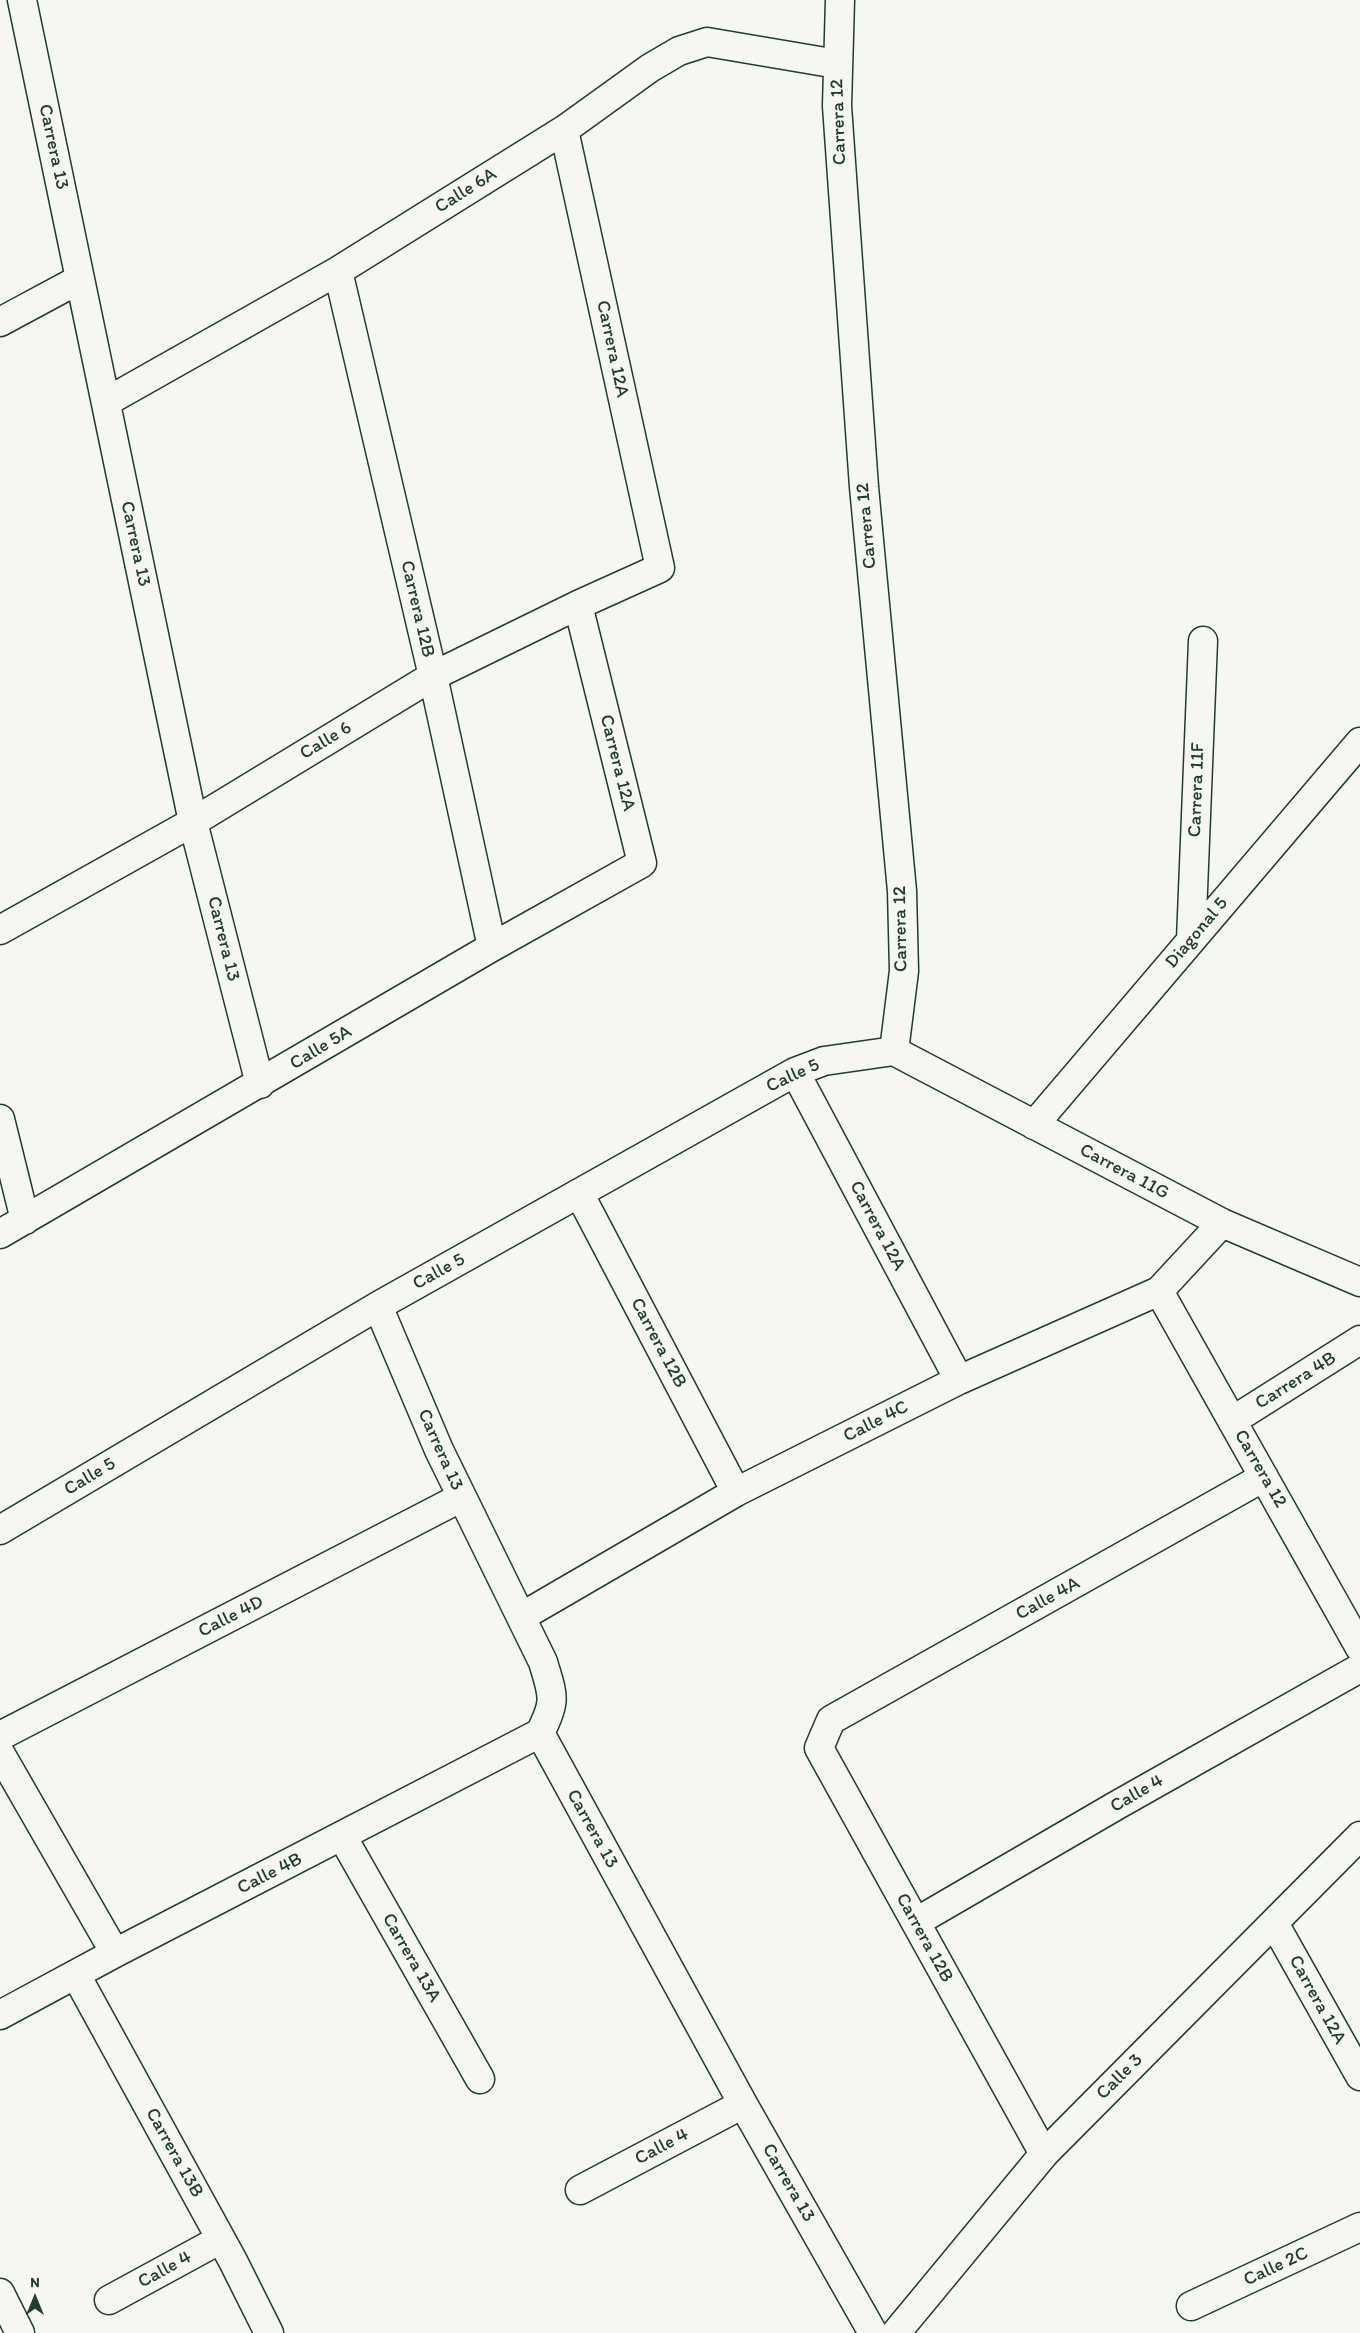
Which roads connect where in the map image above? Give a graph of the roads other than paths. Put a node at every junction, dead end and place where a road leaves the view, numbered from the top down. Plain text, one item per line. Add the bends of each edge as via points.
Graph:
1 (22, 0) edge
2 (840, 0) edge
3 (837, 64) junction
4 (564, 130) junction
5 (338, 271) junction
6 (80, 278) junction
7 (0, 322) edge
8 (106, 402) junction
9 (660, 568) joint
10 (578, 605) junction
11 (1203, 641) dead end
12 (433, 676) junction
13 (1360, 742) edge
14 (193, 822) junction
15 (642, 862) joint
16 (0, 930) edge
17 (1191, 940) junction
18 (492, 947) junction
19 (894, 1051) junction
20 (796, 1072) junction
21 (260, 1084) junction
22 (0, 1119) edge
23 (1034, 1125) junction
24 (579, 1193) junction
25 (25, 1220) junction
26 (1222, 1223) junction
27 (0, 1234) edge
28 (1360, 1282) edge
29 (1159, 1291) junction
30 (378, 1306) junction
31 (1360, 1340) edge
32 (959, 1380) junction
33 (1232, 1421) junction
34 (1264, 1477) junction
35 (736, 1492) junction
36 (462, 1497) junction
37 (0, 1530) edge
38 (521, 1617) junction
39 (1360, 1648) edge
40 (1360, 1668) edge
41 (831, 1720) joint
42 (540, 1733) junction
43 (0, 1736) edge
44 (0, 1753) edge
45 (342, 1836) junction
46 (1360, 1836) edge
47 (916, 1922) junction
48 (1274, 1923) junction
49 (115, 1953) junction
50 (76, 1975) junction
51 (0, 2015) edge
52 (1360, 2076) edge
53 (480, 2079) dead end
54 (743, 2104) junction
55 (1044, 2154) junction
56 (580, 2190) dead end
57 (1360, 2227) edge
58 (221, 2239) junction
59 (0, 2293) edge
60 (109, 2300) dead end
61 (1191, 2306) dead end
62 (20, 2333) edge
63 (269, 2333) edge
64 (873, 2333) edge
65 (896, 2333) edge

1 - 6 street, Carrera 13
2 - 3 street, Carrera 12
3 - 4 street, Calle 6A via 707,42 679,51 650,68
3 - 19 street, Carrera 12 via 837,106 864,487 902,892 904,971
4 - 5 street, Calle 6A
4 - 9 street, Carrera 12A
5 - 8 street, Calle 6A
5 - 12 street, Carrera 12B
6 - 7 street
6 - 8 street, Carrera 13
8 - 14 street, Carrera 13
9 - 10 street, Calle 6
10 - 12 street, Calle 6
10 - 15 street, Carrera 12A
11 - 17 street, Carrera 11F
12 - 14 street, Calle 6
12 - 18 street, Carrera 12B
13 - 17 street, Diagonal 5
14 - 16 street, Calle 6
14 - 21 street, Carrera 13
15 - 18 street, Calle 5A
17 - 23 street, Diagonal 5
18 - 21 street, Calle 5A
19 - 20 street, Calle 5 via 824,1060
19 - 23 street, Carrera 11G
20 - 24 street, Calle 5
20 - 32 street, Carrera 12A
21 - 25 street, Calle 5A
22 - 25 street
23 - 26 street, Carrera 11G
24 - 30 street, Calle 5
24 - 35 street, Carrera 12B
25 - 27 street, Calle 5A
26 - 28 street, Carrera 11G
26 - 29 street, Calle 4C
29 - 32 street, Calle 4C
29 - 33 street, Carrera 12
30 - 36 street, Carrera 13
30 - 37 street, Calle 5
31 - 33 street, Carrera 4B
32 - 35 street, Calle 4C
33 - 34 street, Carrera 12
34 - 39 street, Carrera 12
34 - 41 street, Calle 4A
35 - 38 street, Calle 4C
36 - 38 street, Carrera 13
36 - 43 street, Calle 4D
38 - 42 street, Carrera 13 via 543,1662 552,1690 552,1710
40 - 47 street, Calle 4
41 - 47 street, Carrera 12B via 819,1748
42 - 45 street, Calle 4B
42 - 54 street, Carrera 13
44 - 49 street
45 - 49 street, Calle 4B
45 - 53 street, Carrera 13A
46 - 48 street, Calle 3
47 - 55 street, Carrera 12B
48 - 52 street, Carrera 12A
48 - 55 street, Calle 3
49 - 50 street, Calle 4B
50 - 51 street, Calle 4B
50 - 58 street, Carrera 13B
54 - 56 street, Calle 4
54 - 64 street, Carrera 13
55 - 65 street, Calle 3
57 - 61 street, Calle 2C
58 - 60 street, Calle 4
58 - 63 street, Carrera 13B
59 - 62 street

